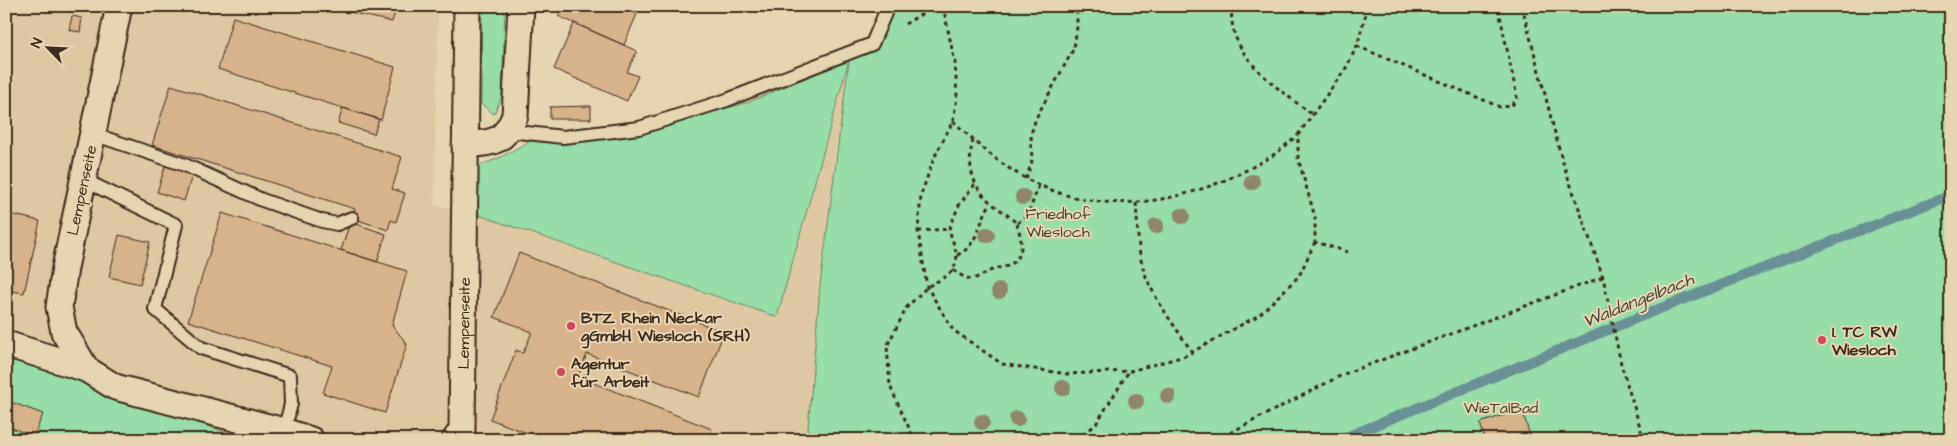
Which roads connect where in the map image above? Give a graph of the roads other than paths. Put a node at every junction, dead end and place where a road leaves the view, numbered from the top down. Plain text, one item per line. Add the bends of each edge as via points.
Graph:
1 (119, 6) edge
2 (467, 6) edge
3 (521, 6) edge
4 (888, 6) edge
5 (508, 131) junction
6 (93, 134) junction
7 (465, 145) junction
8 (84, 180) junction
9 (352, 218) dead end
10 (6, 344) edge
11 (86, 369) junction
12 (284, 431) junction
13 (460, 436) edge
14 (311, 440) edge

1 - 6 street, Lempenseite
2 - 7 street, Lempenseite
3 - 5 street via 514,116
4 - 5 lane via 872,44 727,100 639,128 563,137
5 - 7 street via 494,142
6 - 8 street, Lempenseite
6 - 9 lane via 184,165 262,200 322,221 337,224
7 - 13 street, Lempenseite
8 - 11 street, Lempenseite via 59,307 64,332
8 - 12 lane via 176,225 155,309 201,348 290,376 292,404
10 - 11 street, Lempenseite
11 - 12 street, Lempenseite via 115,387
12 - 14 street, Lempenseite

